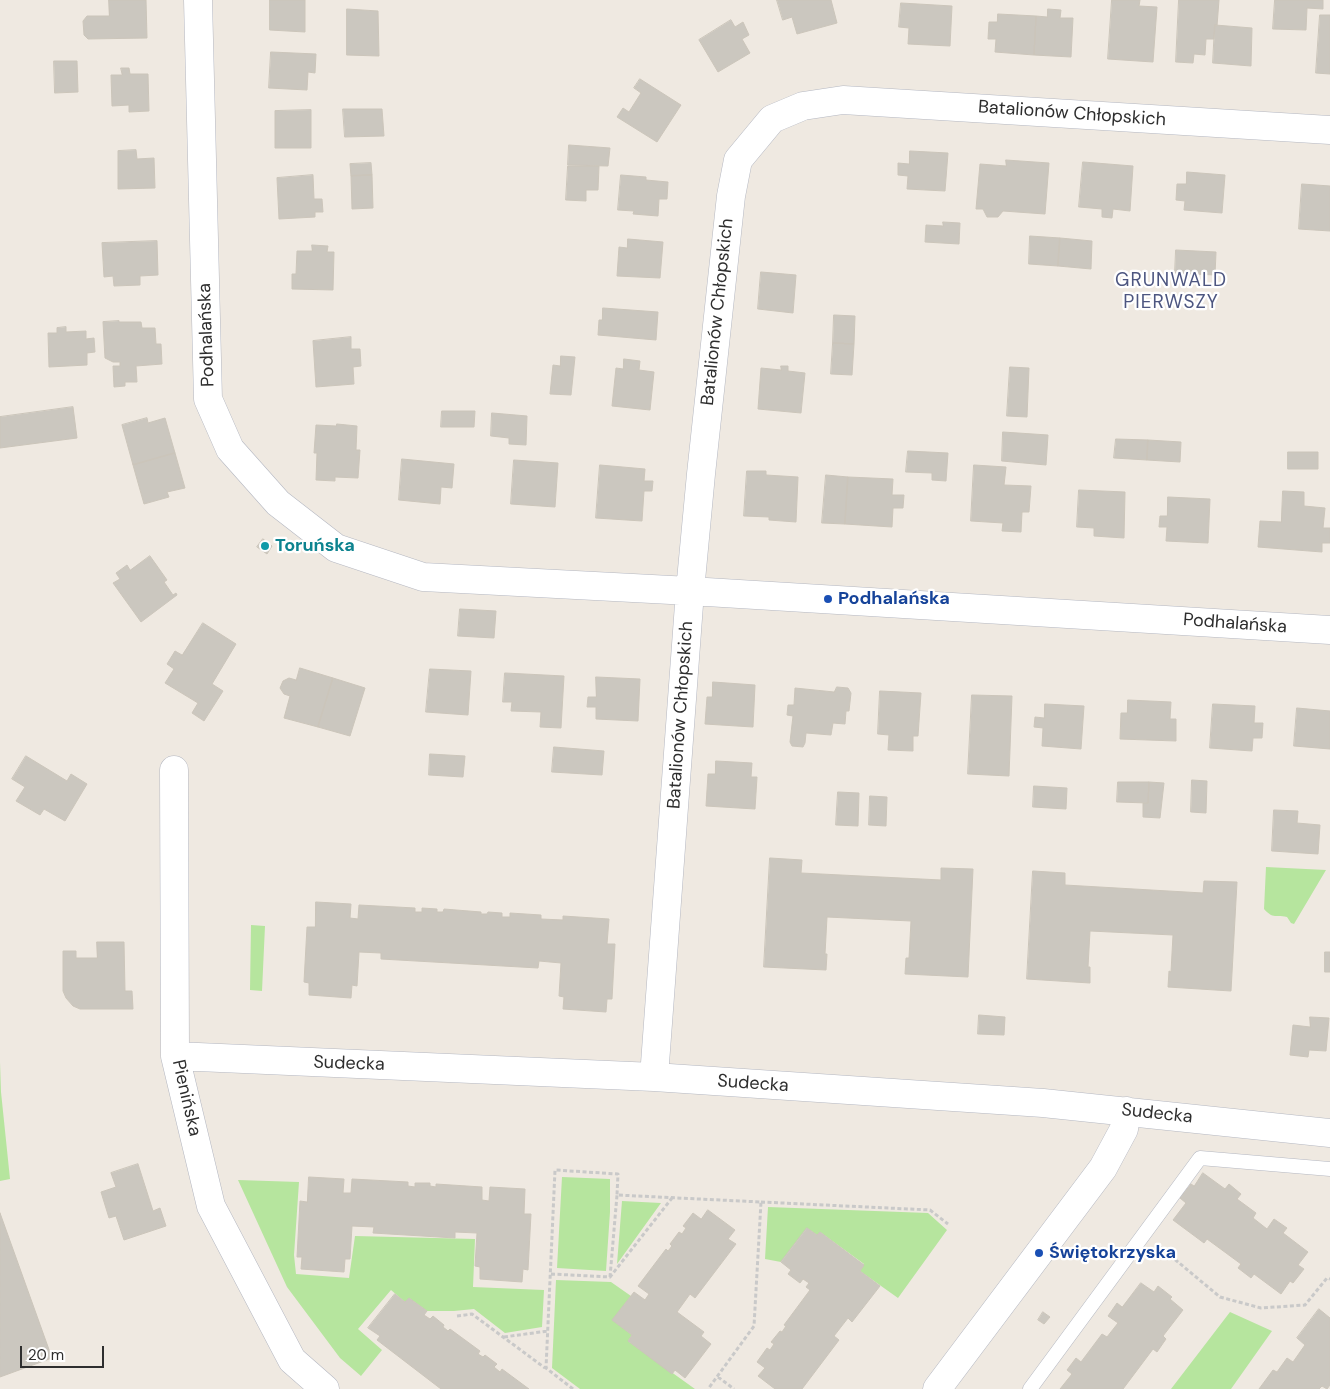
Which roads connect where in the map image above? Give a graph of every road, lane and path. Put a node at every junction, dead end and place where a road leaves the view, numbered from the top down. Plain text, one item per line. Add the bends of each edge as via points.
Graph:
1 (198, 0) edge
2 (1330, 130) edge
3 (690, 591) junction
4 (1330, 630) edge
5 (174, 770) dead end
6 (175, 1056) junction
7 (654, 1077) junction
8 (1126, 1111) junction
9 (1330, 1133) edge
10 (1330, 1169) edge
11 (617, 1195) junction
12 (672, 1198) junction
13 (761, 1202) junction
14 (948, 1224) dead end
15 (1144, 1234) junction
16 (551, 1274) junction
17 (610, 1277) junction
18 (1330, 1279) edge
19 (457, 1316) dead end
20 (548, 1331) junction
21 (504, 1337) junction
22 (546, 1368) junction
23 (718, 1377) junction
24 (325, 1389) edge
25 (573, 1389) edge
26 (708, 1389) edge
27 (734, 1389) edge
28 (937, 1389) edge
29 (1030, 1389) edge

1 - 3 street, Podhalańska via 208,399 230,449 278,503 336,548 423,577
2 - 3 street, Batalionów Chłopskich via 844,100 803,106 772,119 738,160 731,196
3 - 4 street, Podhalańska
3 - 7 street, Batalionów Chłopskich
5 - 6 street, Pienińska
6 - 7 street, Sudecka
6 - 24 street, Pienińska via 211,1206 292,1360
7 - 8 street, Sudecka
8 - 9 street, Sudecka
8 - 28 street via 1124,1130 1103,1168
10 - 15 lane via 1200,1158
11 - 12 path
11 - 16 path via 618,1174 555,1170
11 - 17 path
12 - 13 path
12 - 17 path
13 - 14 path via 930,1210
13 - 23 path via 754,1326
15 - 18 path via 1220,1297 1261,1308 1305,1305 1327,1278
15 - 29 lane
16 - 17 path
16 - 20 path
19 - 21 path via 472,1314
20 - 21 path
20 - 22 path
21 - 22 path
22 - 25 path
23 - 26 path
23 - 27 path

